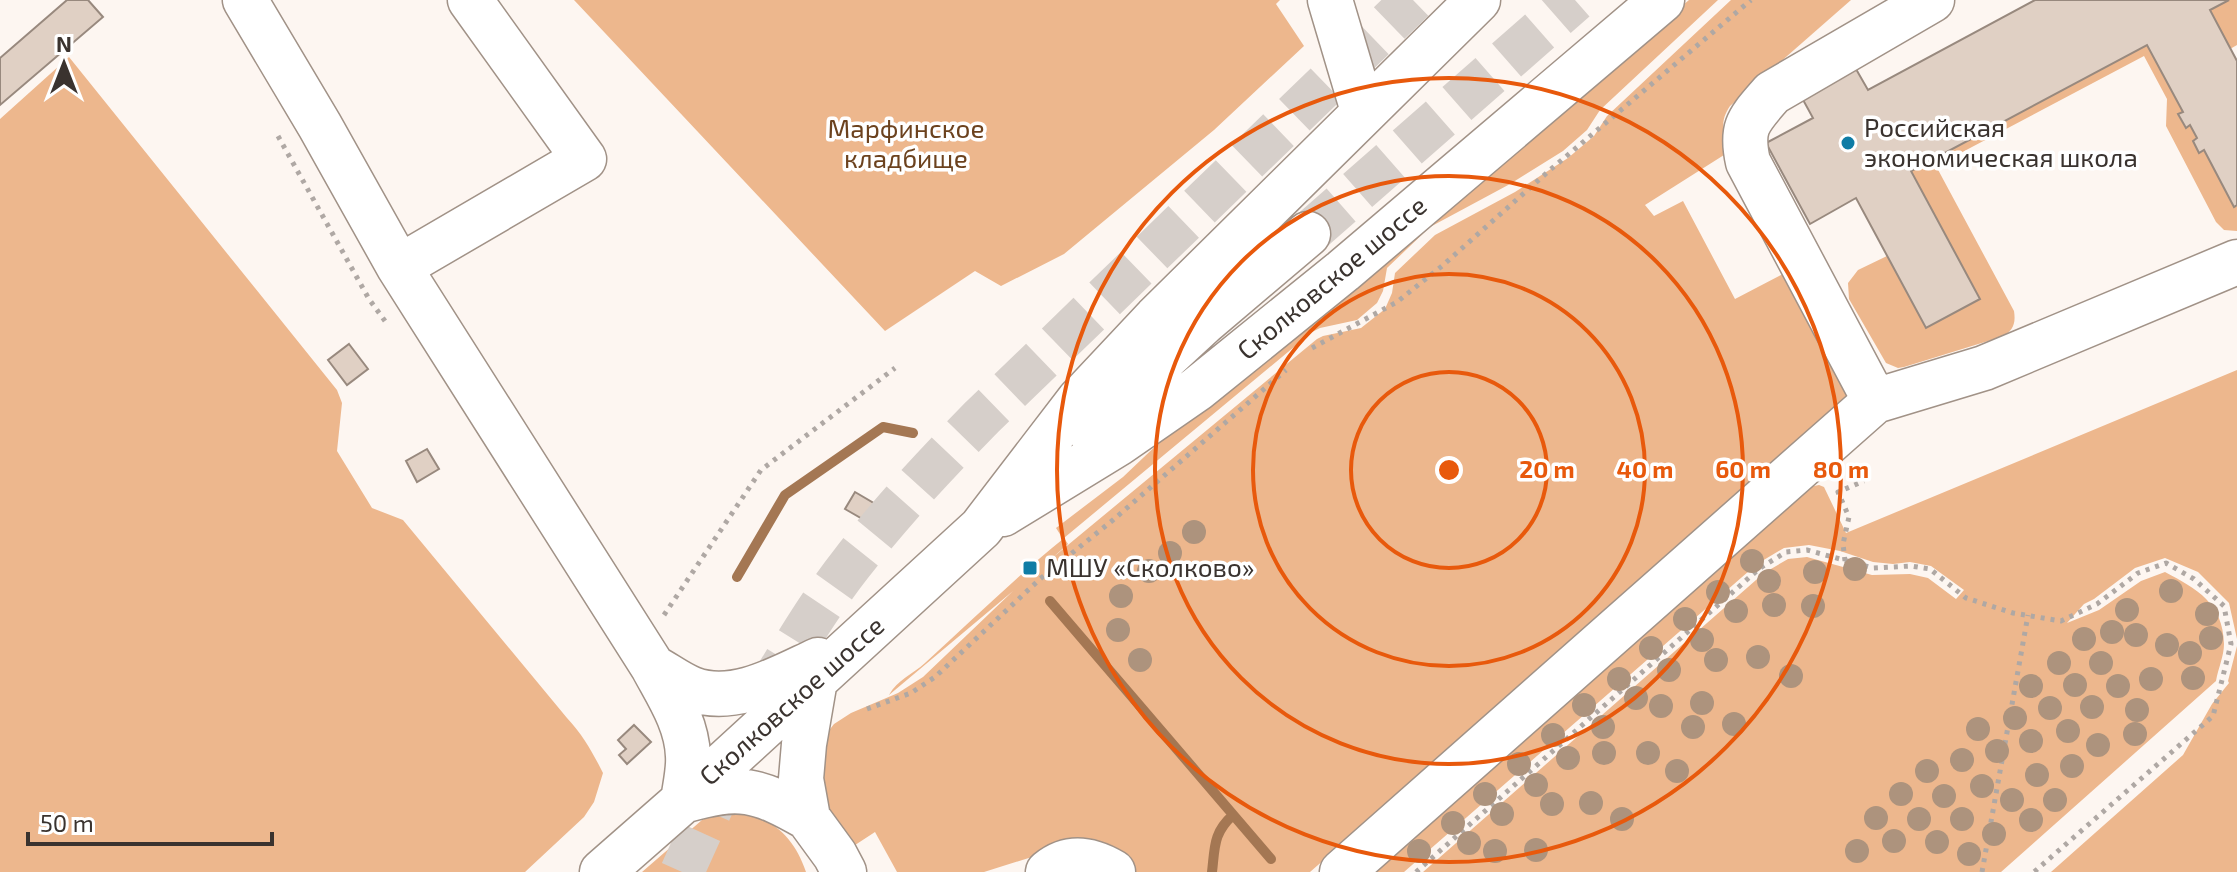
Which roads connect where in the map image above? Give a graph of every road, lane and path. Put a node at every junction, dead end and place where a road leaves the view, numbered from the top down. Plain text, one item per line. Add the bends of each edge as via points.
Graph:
1 (245, 0) edge
2 (470, 0) edge
3 (1330, 0) edge
4 (1478, 0) edge
5 (1662, 0) edge
6 (1751, 0) edge
7 (1932, 0) edge
8 (1363, 111) junction
9 (1308, 234) tunnel mouth
10 (2237, 262) edge
11 (399, 267) junction
12 (1312, 348) dead end
13 (895, 368) dead end
14 (1289, 368) dead end
15 (1875, 401) junction
16 (1864, 481) dead end
17 (981, 528) junction
18 (1845, 561) junction
19 (2028, 615) junction
20 (661, 620) dead end
21 (854, 645) junction
22 (653, 667) junction
23 (815, 680) junction
24 (867, 709) dead end
25 (683, 801) junction
26 (808, 818) junction
27 (602, 872) edge
28 (844, 872) edge
29 (1048, 872) edge
30 (1113, 872) edge
31 (1342, 872) edge
32 (1416, 872) edge
33 (1982, 872) edge
34 (2034, 872) edge

1 - 11 street
2 - 11 street via 584,159
3 - 8 street
4 - 8 street, Сколковское шоссе
5 - 17 street, Сколковское шоссе via 1197,389
6 - 12 path via 1397,302
7 - 15 street via 1772,93 1752,117 1743,140 1748,162
8 - 17 street, Сколковское шоссе via 1089,390
9 - 17 street via 1203,323
10 - 15 street via 1984,368
11 - 22 street
13 - 20 path via 761,470
14 - 24 path via 1040,579 935,677 911,693
15 - 31 street
16 - 18 path via 1838,492 1849,517
17 - 21 street, Сколковское шоссе
18 - 19 path via 1873,568 1930,569 1966,598
18 - 32 path via 1807,550 1786,552 1760,568
19 - 33 path
19 - 34 path via 2061,621 2097,604 2138,573 2166,563 2224,606 2231,644 2213,716
21 - 22 street via 757,687 727,694 693,689
21 - 23 street, Сколковское шоссе
22 - 25 street via 687,739
23 - 25 street, Сколковское шоссе
23 - 26 street via 801,779
25 - 26 street via 738,790 766,796
25 - 27 street, Сколковское шоссе
26 - 28 street
29 - 30 street via 1080,860

